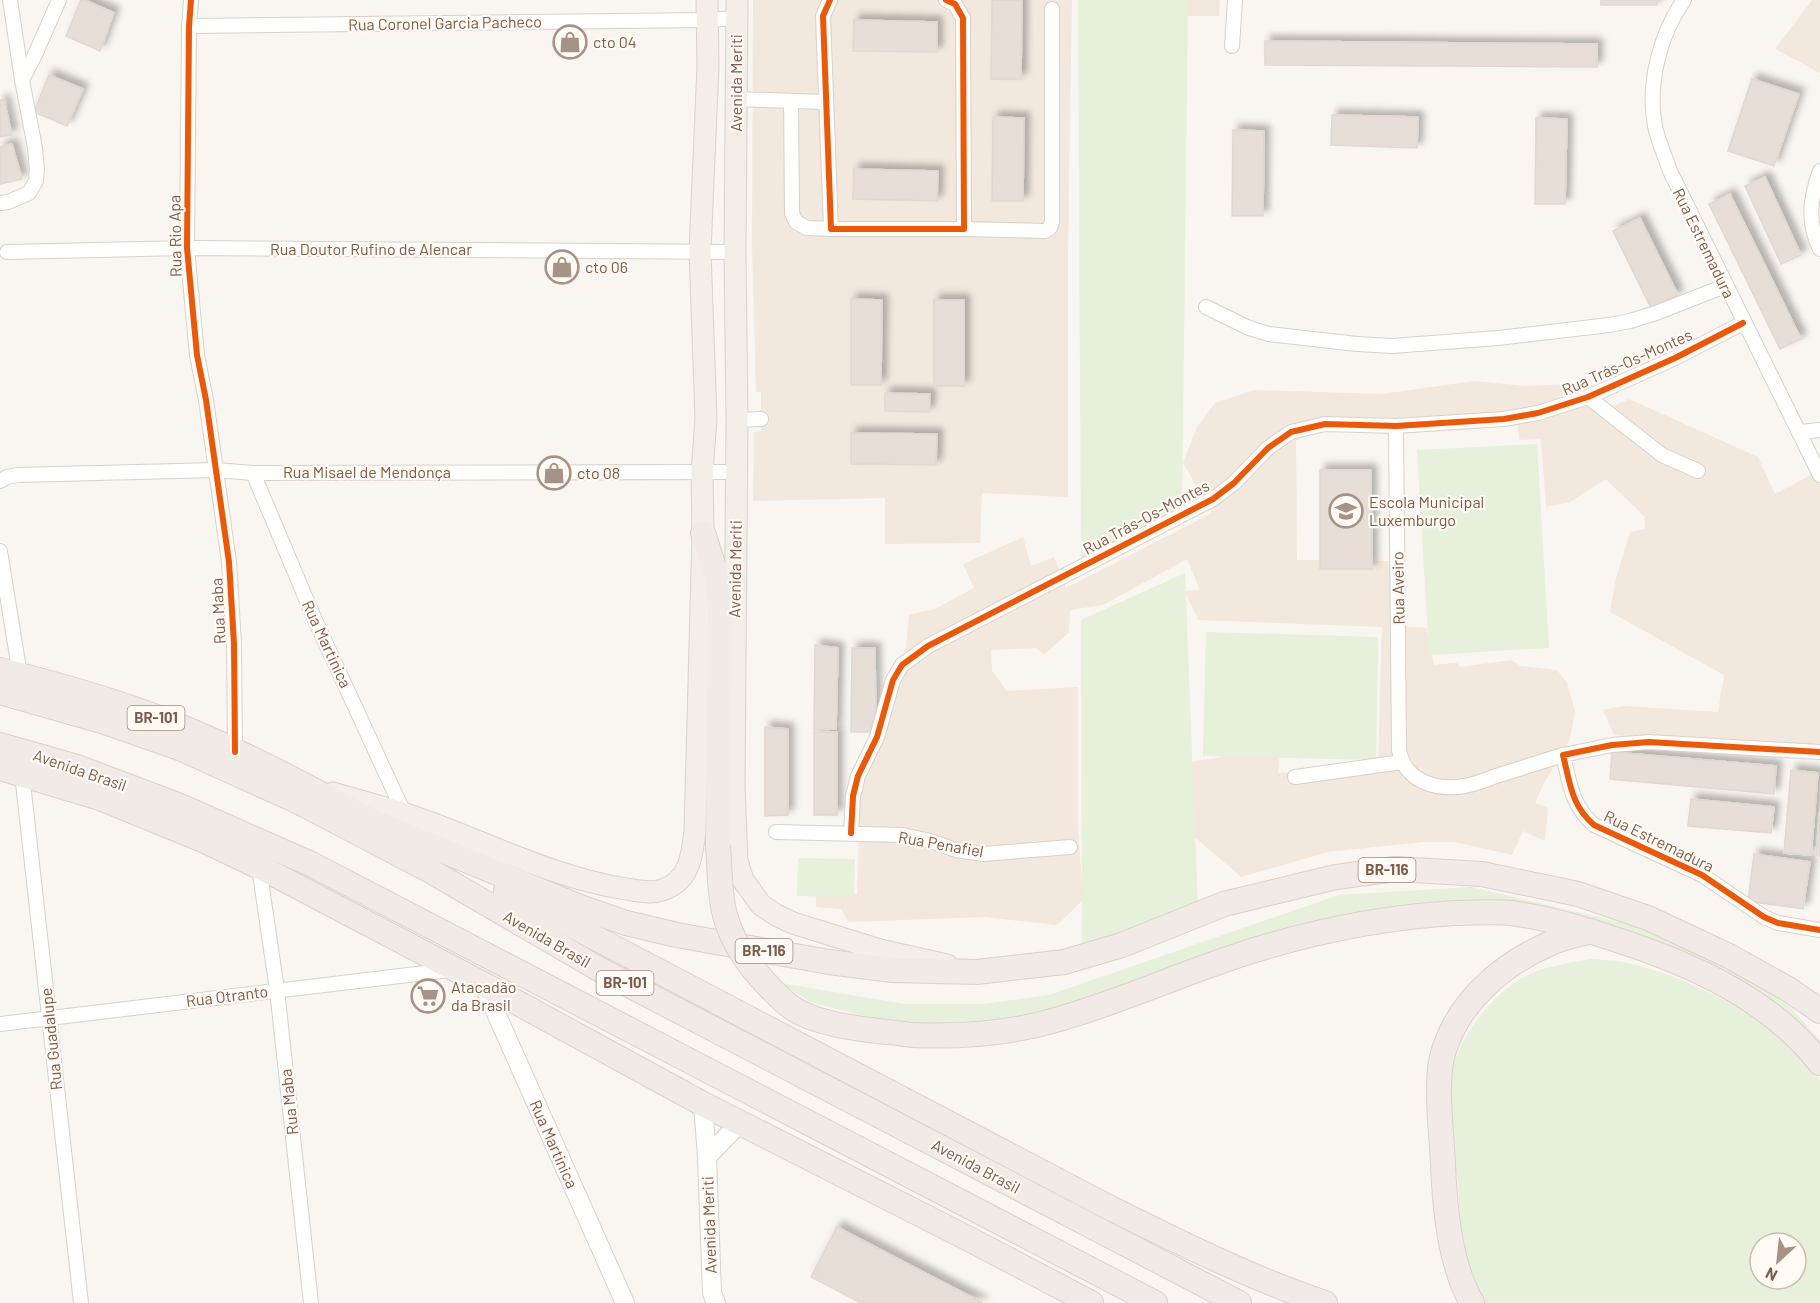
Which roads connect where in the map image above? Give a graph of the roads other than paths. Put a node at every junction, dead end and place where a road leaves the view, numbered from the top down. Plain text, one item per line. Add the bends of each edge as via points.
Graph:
1 (10, 0) edge
2 (59, 0) edge
3 (191, 0) edge
4 (830, 0) edge
5 (946, 0) edge
6 (1235, 0) edge
7 (1684, 0) edge
8 (737, 9) edge
9 (1052, 9) dead end
10 (707, 10) edge
11 (189, 26) junction
12 (1232, 46) dead end
13 (22, 80) junction
14 (736, 99) junction
15 (791, 101) junction
16 (825, 102) junction
17 (1820, 171) edge
18 (0, 204) edge
19 (831, 229) junction
20 (964, 229) junction
21 (187, 248) junction
22 (1820, 249) edge
23 (700, 251) junction
24 (7, 252) dead end
25 (735, 252) junction
26 (1725, 286) junction
27 (1206, 307) dead end
28 (1743, 323) junction
29 (1588, 397) junction
30 (761, 419) dead end
31 (737, 420) junction
32 (1396, 426) junction
33 (1820, 430) edge
34 (1799, 432) junction
35 (216, 470) junction
36 (1698, 471) dead end
37 (254, 472) junction
38 (702, 472) junction
39 (736, 472) junction
40 (1820, 475) edge
41 (0, 482) edge
42 (703, 533) junction
43 (0, 551) edge
44 (10, 672) edge
45 (0, 692) edge
46 (0, 745) edge
47 (235, 752) junction
48 (1820, 752) edge
49 (1563, 755) junction
50 (1400, 756) junction
51 (11, 771) edge
52 (1295, 777) dead end
53 (305, 786) junction
54 (404, 813) junction
55 (371, 821) junction
56 (776, 832) dead end
57 (851, 833) junction
58 (1070, 847) dead end
59 (691, 863) joint
60 (259, 867) junction
61 (423, 924) junction
62 (1820, 930) edge
63 (1591, 931) junction
64 (455, 970) junction
65 (977, 972) junction
66 (483, 984) junction
67 (1788, 989) junction
68 (277, 990) junction
69 (1820, 1011) edge
70 (49, 1018) junction
71 (0, 1024) edge
72 (1820, 1025) edge
73 (1820, 1063) edge
74 (680, 1091) junction
75 (703, 1104) junction
76 (740, 1123) junction
77 (707, 1157) junction
78 (711, 1300) edge
79 (81, 1303) edge
80 (311, 1303) edge
81 (625, 1303) edge
82 (1091, 1303) edge
83 (1155, 1303) edge
84 (1239, 1303) edge
85 (1325, 1303) edge
86 (1472, 1303) edge

1 - 13 street
2 - 13 street
3 - 11 street, Rua Rio Apa
4 - 16 street via 823,16
5 - 20 street via 955,4 963,18
6 - 12 street
7 - 26 street, Rua Estremadura via 1673,15 1655,70 1655,126 1670,171
8 - 10 street, Rua Coronel Garcia Pacheco
8 - 14 main road, Avenida Meriti
9 - 20 street via 1050,228
10 - 11 street, Rua Coronel Garcia Pacheco
10 - 23 main road, Avenida Meriti
11 - 21 street, Rua Rio Apa
13 - 18 street via 35,148 36,181 28,193
14 - 15 street
14 - 25 main road, Avenida Meriti
15 - 16 street
15 - 19 street via 792,213 796,222 807,228
16 - 19 street
17 - 22 street via 1811,206 1813,231
19 - 20 street
21 - 23 street, Rua Doutor Rufino de Alencar
21 - 24 street, Rua Doutor Rufino de Alencar
21 - 35 street, Rua Rio Apa via 196,344
23 - 25 street, Rua Doutor Rufino de Alencar
23 - 38 main road, Avenida Meriti via 706,419
25 - 31 main road, Avenida Meriti
26 - 27 street via 1656,313 1609,325 1392,346 1269,334
26 - 28 street, Rua Estremadura
28 - 29 street, Rua Trás-Os-Montes
28 - 34 street, Rua Estremadura
29 - 32 street, Rua Trás-Os-Montes via 1504,419
29 - 36 street via 1662,454
30 - 31 street
31 - 39 main road, Avenida Meriti
32 - 50 street, Rua Aveiro
32 - 57 street, Rua Trás-Os-Montes via 1325,424 1291,432 1213,499 913,655 893,680 877,737 858,776 852,796
33 - 34 street
34 - 40 street, Rua Estremadura
35 - 37 street, Rua Misael de Mendonça
35 - 41 street, Rua Misael de Mendonça via 18,475
35 - 47 street, Rua Maba via 229,562
37 - 38 street, Rua Misael de Mendonça
37 - 54 street, Rua Martinica via 315,620
38 - 39 street, Rua Misael de Mendonça
38 - 42 main road, Avenida Meriti
39 - 65 main road, Avenida Meriti via 734,786 737,861 743,880 761,904 793,923 880,950
42 - 59 main road, Avenida Meriti
42 - 63 highway, bridge via 718,580 720,609 718,846 722,897 731,934 750,966 794,1009 853,1027 912,1035 998,1033 1052,1022 1258,949 1396,918 1510,913
43 - 44 street
44 - 47 highway, Avenida Brasil / BR-101 via 179,726
45 - 84 highway, Avenida Brasil / BR-101 via 182,749 299,802 429,870 604,972
46 - 61 highway, Avenida Brasil / BR-101 via 77,767 180,806 311,864
47 - 53 highway, Avenida Brasil / BR-101
48 - 49 street via 1649,742
49 - 50 street via 1464,787 1423,782
49 - 62 street, Rua Estremadura via 1576,805 1594,825 1702,875 1764,917
50 - 52 street
51 - 60 highway, Avenida Brasil via 100,798
51 - 70 street, Rua Guadalupe
53 - 54 main road, Avenida Brasil
53 - 55 highway, Avenida Brasil / BR-101
54 - 59 main road, Avenida Brasil via 570,876 616,888 662,890 677,882
55 - 65 highway, BR-116 via 626,923 828,962 893,970
55 - 85 highway, Avenida Brasil / BR-101 via 1110,1208 1211,1258
56 - 57 street, Rua Penafiel
57 - 58 street, Rua Penafiel via 903,835 983,854
60 - 64 highway, Avenida Brasil
60 - 68 street, Rua Maba
61 - 74 highway, BR-101 via 618,1045
61 - 83 highway, Avenida Brasil / BR-101
63 - 73 highway via 1687,965 1733,989 1790,1031
63 - 86 highway via 1552,942 1487,982 1450,1035 1442,1059 1444,1180 1458,1270
64 - 66 highway, Avenida Brasil
64 - 68 street, Rua Otranto
65 - 67 highway, BR-116 via 1064,962 1122,945 1224,904 1336,877 1395,869 1482,874 1578,894 1648,918
66 - 74 highway, Avenida Brasil
66 - 81 street, Rua Martinica
67 - 69 highway
67 - 72 highway, BR-116
68 - 70 street, Rua Otranto
68 - 80 street, Rua Maba
70 - 71 street, Rua Otranto
70 - 79 street, Rua Guadalupe
74 - 75 highway, Avenida Brasil / BR-101
75 - 76 highway, Avenida Brasil / BR-101
75 - 77 street, Avenida Meriti
76 - 77 street, Avenida Meriti
76 - 82 highway, Avenida Brasil / BR-101
77 - 78 street, Avenida Meriti

